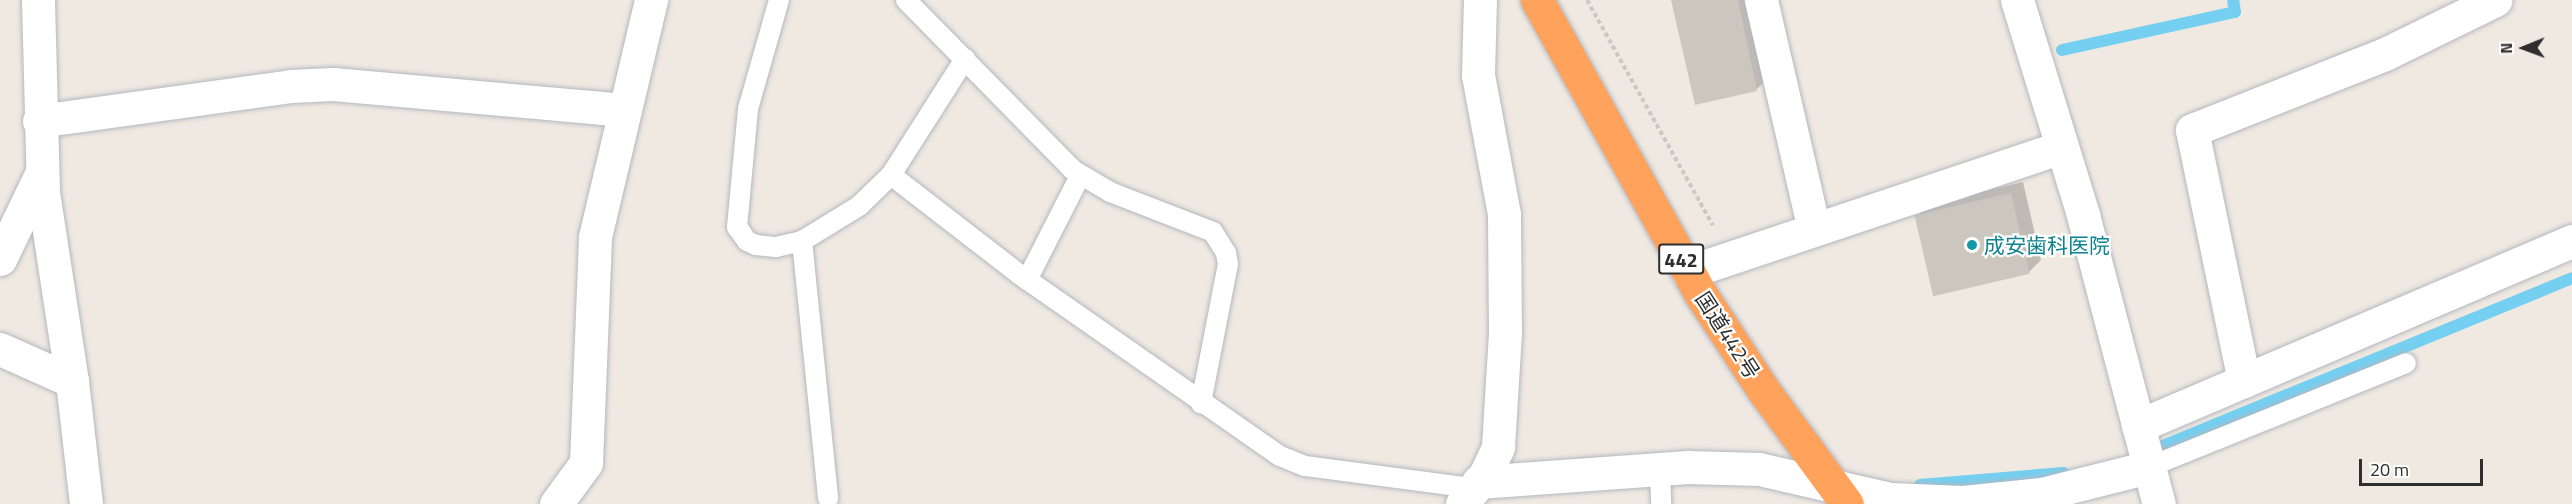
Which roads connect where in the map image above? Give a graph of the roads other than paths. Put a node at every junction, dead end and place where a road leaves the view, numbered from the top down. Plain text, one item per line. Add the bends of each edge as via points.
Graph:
1 (38, 0) edge
2 (651, 0) edge
3 (779, 0) edge
4 (906, 0) edge
5 (1480, 0) edge
6 (1537, 0) edge
7 (1761, 0) edge
8 (2017, 0) edge
9 (2495, 0) edge
10 (965, 59) junction
11 (625, 110) junction
12 (39, 121) junction
13 (2061, 147) junction
14 (42, 172) junction
15 (891, 175) junction
16 (1080, 176) junction
17 (1814, 229) junction
18 (2572, 241) edge
19 (802, 242) junction
20 (0, 259) edge
21 (1688, 272) junction
22 (1027, 280) junction
23 (0, 349) edge
24 (2406, 363) dead end
25 (72, 381) junction
26 (2244, 381) junction
27 (1200, 403) junction
28 (2138, 426) junction
29 (2149, 467) junction
30 (1660, 469) junction
31 (1471, 491) edge
32 (1841, 495) edge
33 (828, 499) dead end
34 (86, 504) edge
35 (556, 504) edge
36 (1661, 504) edge
37 (2159, 504) edge

1 - 12 street
2 - 11 street
3 - 19 lane via 748,109 738,227 747,241 756,245 776,247
4 - 10 lane
5 - 31 street via 1478,75 1504,214 1506,265 1498,447
6 - 21 highway, 国道442号 / 442
7 - 17 street
8 - 13 street
9 - 26 street via 2375,58 2192,130
10 - 15 lane
10 - 16 lane via 1060,161
11 - 12 street via 333,84 290,86
11 - 35 street via 592,264 586,463
12 - 14 street
13 - 17 street
13 - 28 street via 2084,215
14 - 20 street
14 - 25 street
15 - 19 lane via 859,206
15 - 22 lane
16 - 22 lane
16 - 27 lane via 1110,192 1213,232 1226,253 1228,264
17 - 21 street
18 - 26 street
19 - 33 lane
21 - 32 highway, 国道442号 / 442 via 1764,391
22 - 27 lane
23 - 25 street
24 - 29 lane
25 - 34 street
26 - 28 street
27 - 31 lane via 1262,446 1305,466
28 - 29 street
29 - 32 street via 2052,492 1996,500 1917,502
29 - 37 street
30 - 31 street
30 - 32 street via 1759,469
30 - 36 lane

